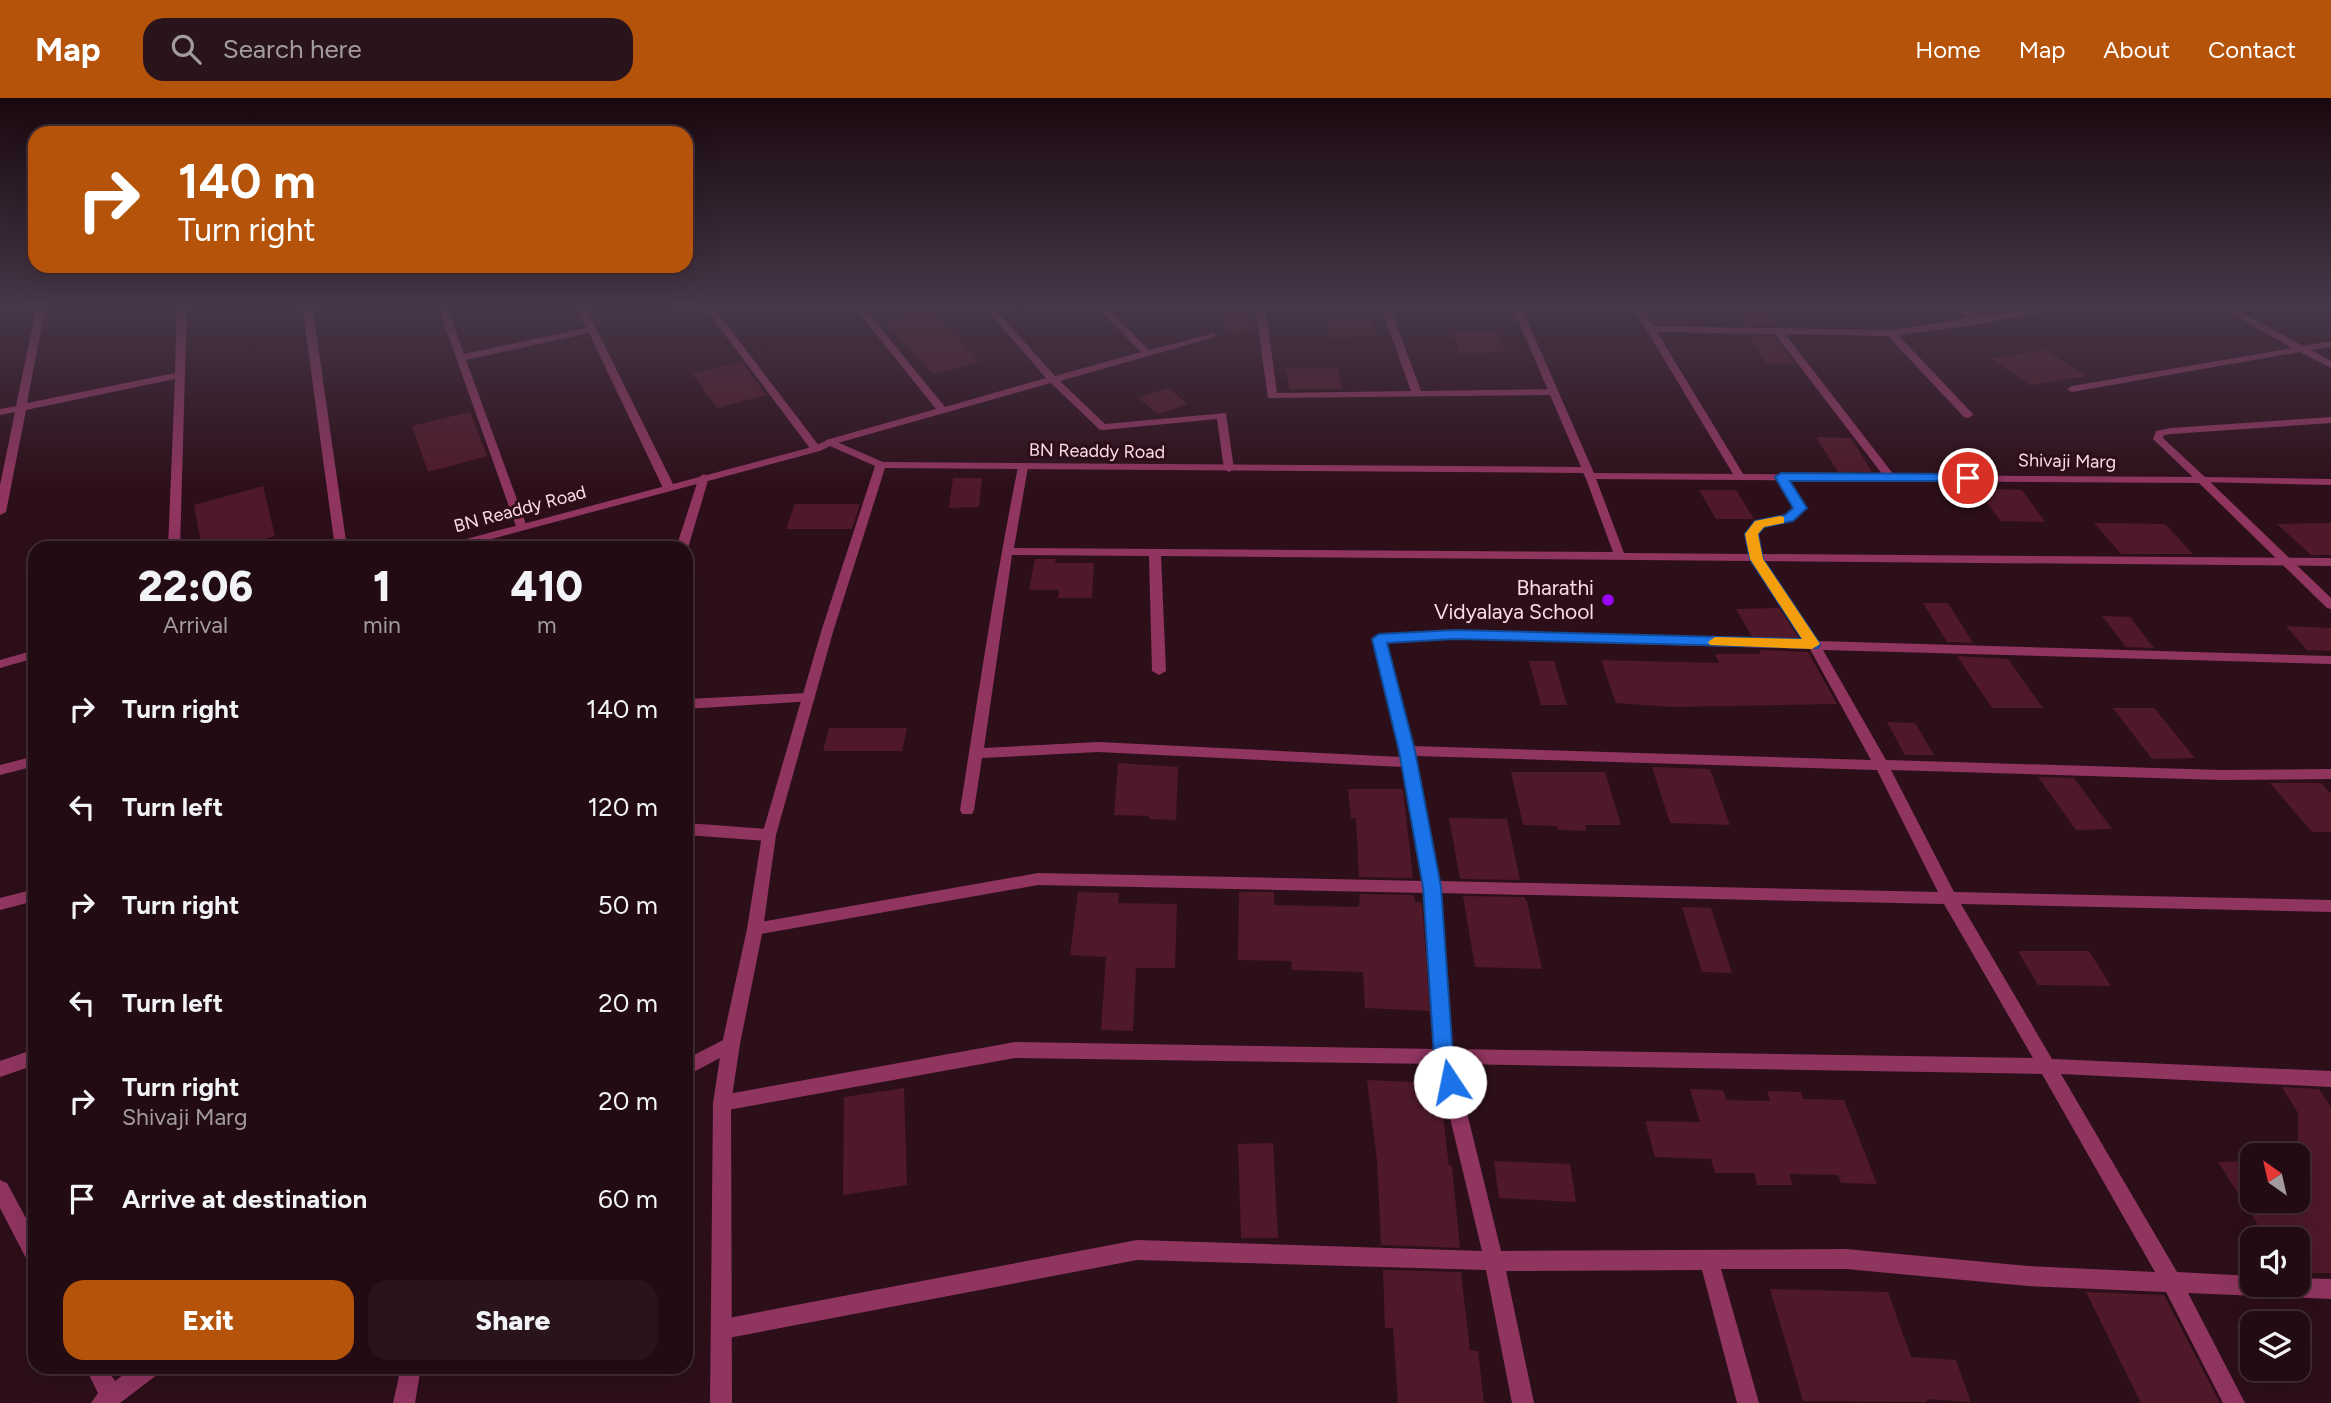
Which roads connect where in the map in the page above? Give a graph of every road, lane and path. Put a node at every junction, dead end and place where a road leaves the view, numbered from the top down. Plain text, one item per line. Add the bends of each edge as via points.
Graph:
1 (30, 365) edge
2 (180, 365) edge
3 (315, 365) edge
4 (462, 365) edge
5 (608, 365) edge
6 (752, 365) edge
7 (906, 365) edge
8 (1040, 365) edge
9 (1106, 365) edge
10 (1268, 365) edge
11 (1406, 365) edge
12 (1541, 365) edge
13 (1673, 365) edge
14 (1804, 365) edge
15 (1921, 365) edge
16 (2212, 365) edge
17 (180, 375) junction
18 (1053, 380) junction
19 (2072, 390) dead end
20 (1553, 392) junction
21 (1417, 394) junction
22 (23, 408) junction
23 (943, 411) junction
24 (0, 412) edge
25 (1968, 415) dead end
26 (2331, 420) edge
27 (830, 442) junction
28 (816, 449) junction
29 (881, 465) junction
30 (1023, 467) junction
31 (1229, 470) junction
32 (1588, 473) junction
33 (704, 477) junction
34 (1740, 477) junction
35 (1781, 477) junction
36 (1890, 477) junction
37 (2202, 480) junction
38 (2331, 482) edge
39 (669, 488) junction
40 (0, 512) edge
41 (521, 527) junction
42 (174, 541) edge
43 (340, 541) edge
44 (470, 541) edge
45 (684, 541) edge
46 (1007, 551) junction
47 (1155, 552) junction
48 (1619, 554) junction
49 (1756, 559) junction
50 (2287, 562) junction
51 (2331, 562) edge
52 (2331, 605) edge
53 (1812, 644) junction
54 (28, 656) edge
55 (2331, 660) edge
56 (0, 664) edge
57 (1159, 671) dead end
58 (808, 698) junction
59 (693, 704) edge
60 (974, 753) junction
61 (1408, 757) junction
62 (28, 763) edge
63 (1881, 764) junction
64 (0, 770) edge
65 (2331, 774) edge
66 (967, 810) dead end
67 (693, 830) edge
68 (769, 835) junction
69 (1432, 887) junction
70 (28, 897) edge
71 (1949, 898) junction
72 (0, 904) edge
73 (2331, 906) edge
74 (755, 929) junction
75 (731, 1044) junction
76 (1444, 1056) junction
77 (28, 1059) edge
78 (693, 1064) edge
79 (2045, 1066) junction
80 (0, 1069) edge
81 (2331, 1079) edge
82 (722, 1104) junction
83 (0, 1189) edge
84 (28, 1242) edge
85 (1709, 1260) junction
86 (1494, 1261) junction
87 (2173, 1284) junction
88 (2331, 1289) edge
89 (723, 1329) junction
90 (98, 1374) edge
91 (142, 1374) edge
92 (410, 1374) edge
93 (107, 1400) edge
94 (404, 1403) edge
95 (721, 1403) edge
96 (1523, 1403) edge
97 (1748, 1403) edge
98 (2234, 1403) edge

1 - 22 street
2 - 17 street
3 - 43 street
4 - 41 street
5 - 39 street
6 - 28 street
7 - 23 street
8 - 18 street
9 - 18 street
10 - 21 street via 1272,396
11 - 21 street
12 - 20 street
13 - 34 street
14 - 36 street
15 - 25 street
16 - 19 street
17 - 22 street
17 - 42 street
18 - 23 street
18 - 31 street via 1103,426 1222,415
20 - 21 street
20 - 32 street
22 - 24 street
22 - 40 street
23 - 27 street
26 - 37 street via 2160,433 2158,439
27 - 28 street, BN Readdy Road
27 - 29 street, BN Readdy Road
28 - 33 street, BN Readdy Road
29 - 30 street, BN Readdy Road
29 - 58 street
30 - 31 street, BN Readdy Road
30 - 46 street
31 - 32 street, BN Readdy Road
32 - 34 street, Shivaji Marg
32 - 48 street
33 - 39 street, BN Readdy Road
33 - 45 street
34 - 35 street, Shivaji Marg
35 - 36 street, Shivaji Marg
35 - 49 street via 1800,508 1789,518 1760,523 1751,534
36 - 37 street, Shivaji Marg
37 - 38 street, Shivaji Marg
37 - 50 street
39 - 41 street, BN Readdy Road
41 - 44 street, BN Readdy Road
46 - 47 street
46 - 60 street
47 - 48 street
47 - 57 street
48 - 49 street
49 - 50 street
49 - 53 street
50 - 51 street
50 - 52 street
53 - 55 street
53 - 61 street via 1455,635 1379,639
53 - 63 street
54 - 56 street
58 - 59 street
58 - 68 street
60 - 61 street via 1098,747
60 - 66 street
61 - 63 street
61 - 69 street
62 - 64 street
63 - 65 street
63 - 71 street
67 - 68 street
68 - 74 street
69 - 71 street
69 - 74 street via 1038,879
69 - 76 street
70 - 72 street
71 - 73 street
71 - 79 street
74 - 75 street
75 - 78 street
75 - 82 street
76 - 79 street
76 - 82 street via 1015,1049
76 - 86 street
77 - 80 street
79 - 81 street
79 - 87 street
82 - 89 street
83 - 84 street
85 - 86 street
85 - 87 street via 1846,1259
85 - 97 street
86 - 89 street via 1137,1250
86 - 96 street
87 - 88 street
87 - 98 street
89 - 95 street
90 - 93 street
91 - 93 street
92 - 94 street

